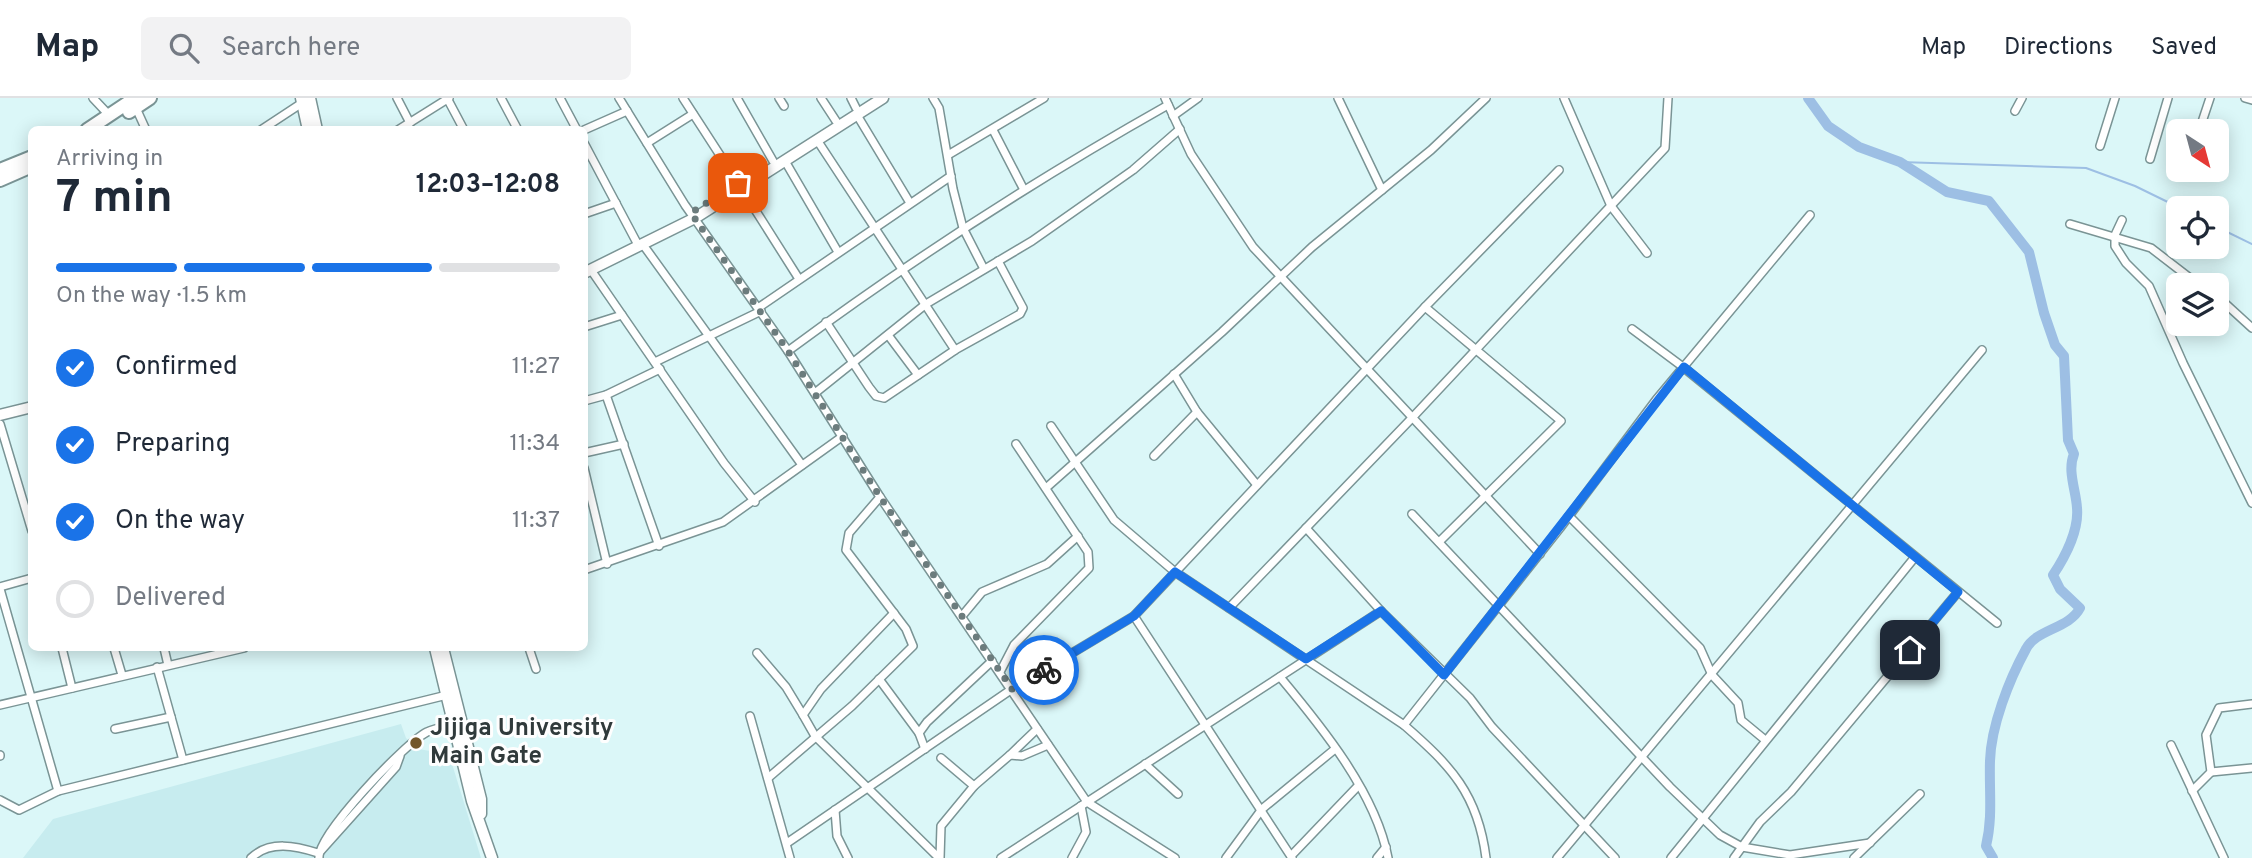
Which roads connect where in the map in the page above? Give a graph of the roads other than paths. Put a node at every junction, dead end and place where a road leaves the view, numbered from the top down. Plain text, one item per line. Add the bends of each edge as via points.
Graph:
1 (93, 98) edge
2 (150, 98) edge
3 (397, 98) edge
4 (448, 98) edge
5 (501, 98) edge
6 (560, 98) edge
7 (619, 98) edge
8 (683, 98) edge
9 (737, 98) edge
10 (779, 98) edge
11 (821, 98) edge
12 (871, 98) edge
13 (883, 98) edge
14 (933, 98) edge
15 (1044, 98) edge
16 (1198, 98) edge
17 (1338, 98) edge
18 (1486, 98) edge
19 (1564, 98) edge
20 (1668, 98) edge
21 (2022, 98) edge
22 (2115, 98) edge
23 (2168, 98) edge
24 (2210, 98) edge
25 (2245, 98) edge
26 (304, 100) edge
27 (2252, 100) edge
28 (1166, 102) edge
29 (136, 103) edge
30 (784, 106) dead end
31 (855, 107) edge
32 (627, 111) junction
33 (2015, 111) dead end
34 (693, 114) junction
35 (110, 116) junction
36 (1173, 116) junction
37 (2203, 119) edge
38 (836, 121) junction
39 (412, 122) junction
40 (94, 126) edge
41 (108, 126) edge
42 (145, 126) edge
43 (267, 126) edge
44 (307, 126) edge
45 (315, 126) edge
46 (405, 126) edge
47 (416, 126) edge
48 (462, 126) edge
49 (516, 126) edge
50 (576, 126) edge
51 (588, 129) edge
52 (993, 130) junction
53 (1180, 130) junction
54 (817, 140) junction
55 (647, 143) junction
56 (2100, 146) dead end
57 (588, 150) edge
58 (948, 155) junction
59 (2150, 159) dead end
60 (28, 160) edge
61 (773, 161) junction
62 (785, 161) junction
63 (28, 168) edge
64 (0, 170) edge
65 (1559, 170) dead end
66 (951, 176) junction
67 (0, 180) edge
68 (740, 186) junction
69 (1381, 186) junction
70 (1023, 188) junction
71 (616, 203) junction
72 (910, 203) junction
73 (1611, 205) junction
74 (588, 213) edge
75 (1810, 215) dead end
76 (693, 216) junction
77 (2122, 220) dead end
78 (2070, 224) dead end
79 (873, 227) junction
80 (963, 228) junction
81 (2115, 239) junction
82 (640, 244) junction
83 (838, 252) junction
84 (1647, 253) dead end
85 (998, 261) junction
86 (901, 267) junction
87 (588, 270) edge
88 (984, 270) junction
89 (588, 271) edge
90 (2184, 273) edge
91 (1281, 276) junction
92 (799, 279) junction
93 (926, 304) junction
94 (1425, 307) junction
95 (2229, 307) edge
96 (760, 309) junction
97 (622, 315) junction
98 (826, 323) junction
99 (588, 326) edge
100 (2252, 328) edge
101 (1632, 329) dead end
102 (888, 335) junction
103 (710, 338) junction
104 (955, 350) junction
105 (1982, 350) dead end
106 (788, 351) junction
107 (1475, 351) junction
108 (853, 362) junction
109 (657, 366) junction
110 (1684, 367) junction
111 (1366, 371) junction
112 (1174, 374) junction
113 (918, 375) junction
114 (815, 393) junction
115 (606, 395) junction
116 (588, 400) edge
117 (28, 408) edge
118 (1198, 412) junction
119 (0, 415) edge
120 (1411, 419) junction
121 (0, 424) edge
122 (1051, 426) dead end
123 (843, 436) junction
124 (624, 444) junction
125 (1016, 444) dead end
126 (588, 452) edge
127 (1154, 456) dead end
128 (1075, 461) junction
129 (802, 465) junction
130 (588, 485) edge
131 (1257, 485) junction
132 (1046, 488) junction
133 (1485, 496) junction
134 (880, 497) junction
135 (755, 502) junction
136 (2252, 503) edge
137 (1854, 505) junction
138 (1412, 514) dead end
139 (1569, 516) junction
140 (28, 518) edge
141 (1306, 528) junction
142 (1078, 536) junction
143 (1439, 542) junction
144 (659, 546) junction
145 (1540, 554) junction
146 (1915, 557) junction
147 (607, 564) junction
148 (588, 569) edge
149 (1175, 572) junction
150 (28, 579) edge
151 (0, 588) edge
152 (1958, 592) junction
153 (1499, 606) junction
154 (1229, 608) junction
155 (1381, 611) junction
156 (894, 613) junction
157 (962, 616) junction
158 (1134, 616) junction
159 (1997, 623) dead end
160 (63, 651) edge
161 (115, 651) edge
162 (165, 651) edge
163 (214, 651) edge
164 (436, 651) edge
165 (444, 651) edge
166 (530, 651) edge
167 (757, 653) dead end
168 (1306, 659) junction
169 (992, 661) junction
170 (168, 665) junction
171 (157, 667) junction
172 (536, 669) dead end
173 (1000, 671) junction
174 (122, 675) junction
175 (1444, 675) junction
176 (1712, 676) junction
177 (1280, 677) junction
178 (878, 680) junction
179 (72, 688) junction
180 (1012, 689) junction
181 (447, 695) junction
182 (29, 699) junction
183 (2252, 704) edge
184 (0, 705) edge
185 (803, 715) junction
186 (171, 716) junction
187 (750, 716) dead end
188 (458, 723) junction
189 (1206, 725) junction
190 (1404, 725) junction
191 (115, 729) dead end
192 (1037, 729) junction
193 (919, 733) junction
194 (815, 736) junction
195 (1764, 739) junction
196 (1048, 745) junction
197 (2171, 745) dead end
198 (925, 749) junction
199 (1335, 749) junction
200 (1010, 755) junction
201 (1644, 757) junction
202 (941, 758) dead end
203 (183, 760) junction
204 (1145, 764) junction
205 (2252, 768) edge
206 (2211, 772) junction
207 (768, 778) junction
208 (974, 786) junction
209 (1358, 786) junction
210 (867, 788) junction
211 (58, 791) junction
212 (2192, 791) junction
213 (1178, 794) dead end
214 (1920, 794) dead end
215 (0, 800) edge
216 (1084, 804) junction
217 (1262, 809) junction
218 (835, 810) junction
219 (1701, 820) junction
220 (1585, 829) junction
221 (787, 843) junction
222 (1870, 843) junction
223 (1386, 847) junction
224 (1742, 847) junction
225 (318, 856) edge
226 (1292, 857) edge
227 (251, 858) edge
228 (492, 858) edge
229 (790, 858) edge
230 (848, 858) edge
231 (939, 858) edge
232 (1001, 858) edge
233 (1072, 858) edge
234 (1175, 858) edge
235 (1226, 858) edge
236 (1377, 858) edge
237 (1388, 858) edge
238 (1486, 858) edge
239 (1558, 858) edge
240 (1615, 858) edge
241 (1671, 858) edge
242 (1734, 858) edge
243 (1854, 858) edge
244 (2224, 858) edge

1 - 35 street
2 - 29 highway
3 - 39 street
4 - 39 street
4 - 48 street
5 - 49 street
6 - 50 street
7 - 32 street
8 - 34 street
9 - 61 street
10 - 30 street
11 - 38 street
12 - 31 main road
13 - 31 main road
14 - 58 street
15 - 52 street
16 - 36 street
17 - 69 street
18 - 69 street
19 - 73 street
20 - 73 street via 1665,148
21 - 33 street
22 - 56 street
23 - 59 street
24 - 37 street
25 - 27 street
26 - 43 street
26 - 44 main road
26 - 45 main road
28 - 36 street
28 - 70 street
29 - 35 highway
29 - 41 highway
29 - 42 street
31 - 38 main road
31 - 54 main road
31 - 72 street
32 - 51 street
32 - 55 street
34 - 55 street
34 - 68 street
35 - 40 highway
36 - 53 street
38 - 61 main road
39 - 46 street
39 - 47 street
52 - 58 street
52 - 70 street
53 - 85 street via 1133,170
53 - 91 street via 1212,188 1253,247
54 - 62 main road
54 - 79 street
55 - 76 street
57 - 71 street
58 - 66 street
60 - 64 highway
61 - 68 main road
62 - 68 main road
62 - 83 street
63 - 67 highway
65 - 94 street
66 - 72 street
66 - 80 street
68 - 76 main road
68 - 92 street
69 - 91 street
70 - 80 street
71 - 74 street
71 - 82 street
72 - 79 street
73 - 84 street
73 - 107 street
75 - 110 street
76 - 82 main road
76 - 96 street
77 - 81 street
78 - 81 street
79 - 83 street
79 - 86 street
80 - 86 street
80 - 88 street
81 - 90 street via 2151,248
81 - 136 street via 2126,264 2150,286
82 - 87 main road
82 - 103 street
83 - 92 street
85 - 88 street
85 - 104 street via 1022,311
86 - 93 street
86 - 98 street
88 - 93 street
89 - 97 street
91 - 111 street
91 - 112 street
92 - 96 street
93 - 102 street
93 - 104 street
94 - 107 street
94 - 111 street
95 - 100 street
96 - 103 street
96 - 106 street
97 - 99 street
97 - 109 street
98 - 106 street
98 - 108 street
101 - 110 street
102 - 108 street
102 - 113 street
103 - 109 street
103 - 129 street
104 - 113 street
105 - 137 street
106 - 114 street
107 - 120 street
107 - 133 street via 1561,421
108 - 113 street via 876,396 884,398
108 - 114 street
109 - 115 street
109 - 135 street
110 - 137 street
110 - 139 street
111 - 120 street
111 - 131 street
112 - 118 street
112 - 128 street
114 - 123 street
115 - 116 street
115 - 124 street
117 - 119 main road
118 - 127 street
118 - 131 street
120 - 133 street
120 - 141 street
121 - 140 street
122 - 128 street
123 - 129 street
123 - 134 street
124 - 126 street
124 - 144 street
125 - 132 street
128 - 132 street
128 - 149 street via 1114,520
129 - 135 street
130 - 147 street
131 - 149 street
132 - 142 street
133 - 143 street
133 - 145 street
134 - 156 street via 849,533 846,550
134 - 157 street
135 - 144 street via 723,522
137 - 146 street
137 - 176 street
138 - 143 street
139 - 145 street
139 - 176 street via 1700,648
141 - 154 street
141 - 155 street
142 - 157 street via 1047,564 982,592
142 - 173 street via 1088,552 1088,568 1014,645
143 - 153 street
144 - 147 street
145 - 153 street
146 - 152 street
146 - 195 street
147 - 148 street
149 - 154 street
149 - 158 street
150 - 151 street
151 - 182 street
152 - 159 street
152 - 224 street
153 - 175 street
153 - 201 street
154 - 168 street
155 - 168 street
155 - 175 street
156 - 178 street via 913,646
156 - 185 street via 821,689
157 - 169 street
158 - 180 street
158 - 189 street
160 - 179 street
161 - 174 street
162 - 170 street
163 - 170 street
164 - 181 main road
165 - 188 main road
166 - 172 street
167 - 185 street
168 - 177 street
168 - 190 street
169 - 173 street
169 - 193 street
170 - 171 street
171 - 174 street
171 - 186 street
173 - 180 street
174 - 179 street
175 - 190 street
175 - 220 street via 1470,698
176 - 195 street via 1738,703 1741,720
176 - 201 street
177 - 189 street
177 - 199 street
178 - 193 street
178 - 194 street
179 - 182 street
180 - 192 street
180 - 198 street
181 - 188 main road
181 - 203 street
182 - 184 street
182 - 211 street
183 - 206 street via 2219,709 2214,715 2206,735
185 - 194 street
186 - 191 street
186 - 203 street
187 - 207 street
188 - 225 street via 427,732 390,761 324,838
188 - 228 main road
189 - 204 street
189 - 217 street
190 - 238 street via 1455,772 1482,830
192 - 196 street
192 - 200 street
193 - 198 street
194 - 207 street
194 - 210 street
195 - 219 street
196 - 200 street via 1022,756
196 - 216 street
197 - 212 street
198 - 210 street
199 - 209 street
199 - 217 street
200 - 208 street
201 - 219 street
201 - 220 street
202 - 208 street
203 - 211 street
204 - 213 street
204 - 216 street
205 - 206 street
206 - 212 street
207 - 221 street
208 - 231 street via 941,826
209 - 223 street
209 - 226 street
210 - 218 street
210 - 231 street
211 - 215 street via 19,810
212 - 244 street
214 - 222 street
216 - 232 street
216 - 233 street via 1086,832
216 - 234 street
217 - 226 street
217 - 235 street
218 - 221 street
218 - 230 street via 838,836
219 - 224 street
219 - 241 street
220 - 239 street
220 - 240 street
221 - 229 street
222 - 224 street via 1790,855
222 - 243 street
223 - 236 street
223 - 237 street
224 - 242 street
225 - 227 street via 299,847 279,846

